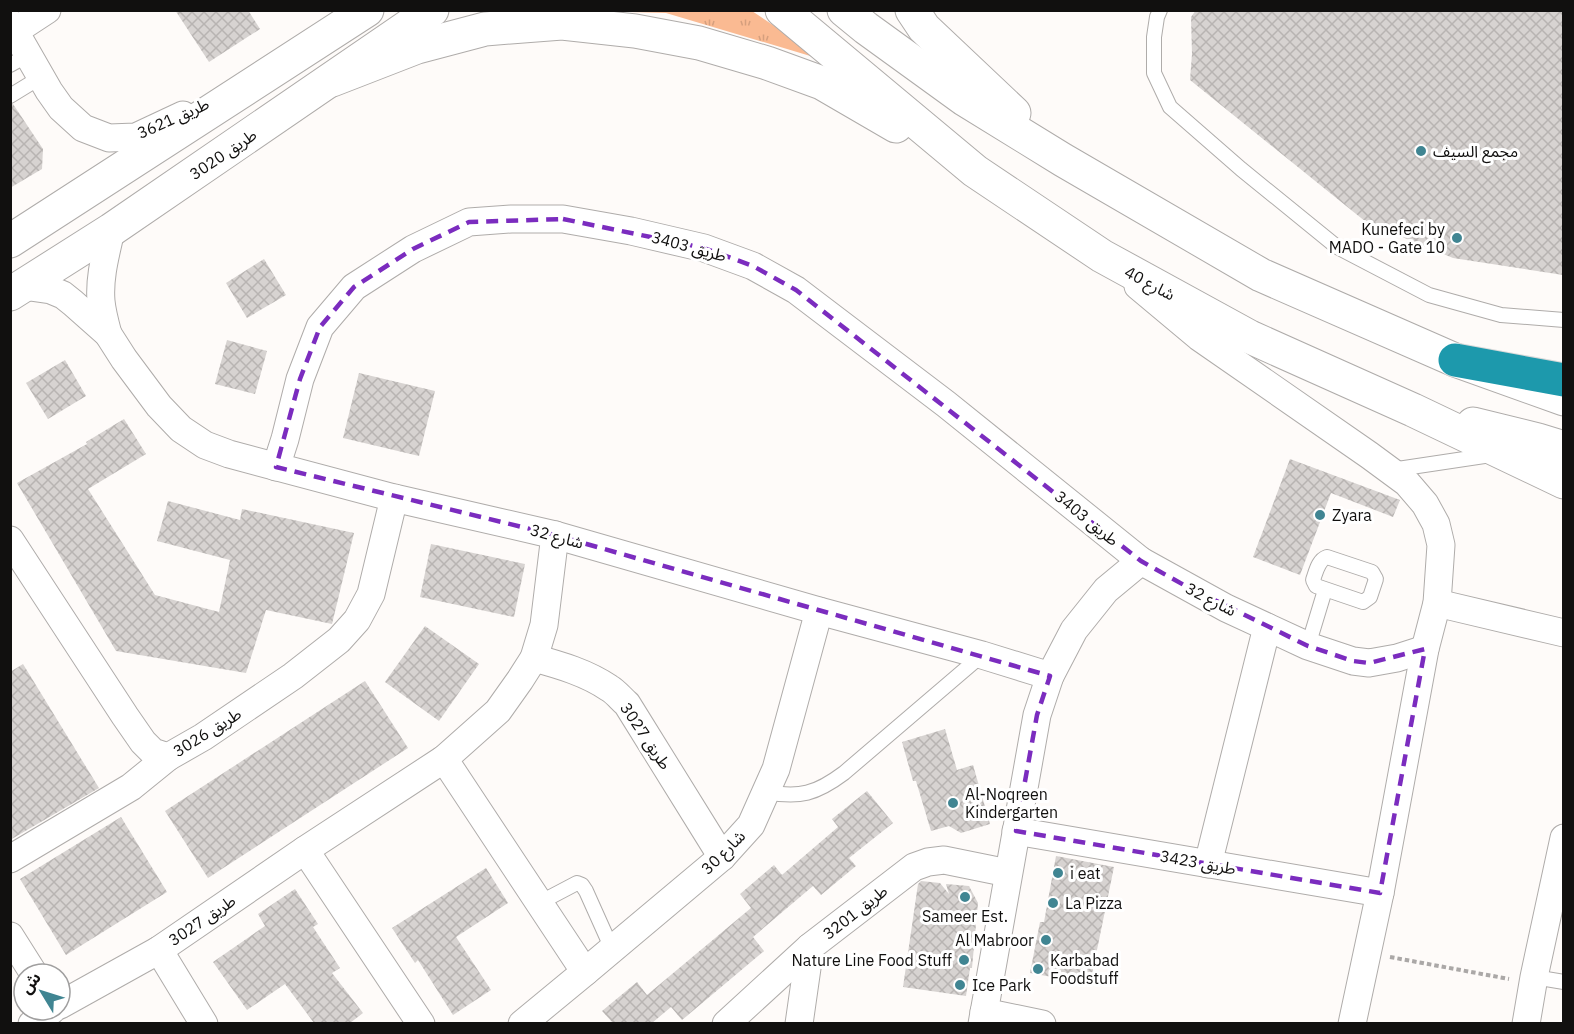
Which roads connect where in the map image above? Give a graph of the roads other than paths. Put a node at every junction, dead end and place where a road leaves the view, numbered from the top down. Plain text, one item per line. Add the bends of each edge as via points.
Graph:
1 (47, 10) edge
2 (367, 10) edge
3 (432, 10) edge
4 (782, 10) edge
5 (844, 10) edge
6 (912, 10) edge
7 (1160, 10) edge
8 (13, 27) edge
9 (26, 65) edge
10 (270, 72) junction
11 (332, 80) junction
12 (10, 96) edge
13 (1063, 160) junction
14 (975, 171) junction
15 (111, 230) junction
16 (10, 240) edge
17 (1102, 256) junction
18 (17, 290) edge
19 (1563, 320) edge
20 (108, 334) junction
21 (1455, 360) junction
22 (1563, 380) edge
23 (1563, 399) edge
24 (1413, 410) junction
25 (1563, 448) edge
26 (1502, 453) junction
27 (276, 467) junction
28 (1389, 470) junction
29 (1563, 482) edge
30 (394, 498) junction
31 (555, 535) junction
32 (10, 540) edge
33 (1141, 561) junction
34 (1325, 590) dead end
35 (1437, 603) junction
36 (819, 611) junction
37 (1268, 627) junction
38 (1563, 633) edge
39 (1308, 646) junction
40 (1425, 649) junction
41 (982, 656) junction
42 (534, 658) junction
43 (1050, 676) junction
44 (168, 757) junction
45 (444, 759) junction
46 (766, 792) junction
47 (1016, 831) junction
48 (1563, 838) edge
49 (305, 850) junction
50 (722, 857) junction
51 (10, 859) edge
52 (1208, 864) junction
53 (1008, 873) junction
54 (1380, 893) junction
55 (540, 903) junction
56 (10, 936) edge
57 (810, 947) junction
58 (612, 949) junction
59 (159, 950) junction
60 (26, 962) edge
61 (585, 972) junction
62 (1534, 981) junction
63 (1563, 982) edge
64 (72, 998) edge
65 (983, 1018) edge
66 (204, 1023) edge
67 (421, 1023) edge
68 (522, 1023) edge
69 (726, 1023) edge
70 (799, 1023) edge
71 (1042, 1023) edge
72 (1352, 1023) edge
73 (1526, 1023) edge

1 - 8 street, طريق 3621
2 - 10 main road
3 - 11 main road, طريق 3020
4 - 14 main road, شارع 40
5 - 13 main road via 964,99
6 - 13 main road via 924,28
7 - 19 lane via 1154,37 1154,73 1170,107 1337,247 1429,295 1501,315
8 - 9 street, طريق 3621
9 - 10 street, طريق 3621 via 75,121 109,138 136,137
9 - 12 lane
10 - 16 main road
11 - 14 main road via 417,47 485,29 562,23 635,31 699,44 822,83
11 - 15 main road, طريق 3020
13 - 21 main road via 1261,275
14 - 17 main road, شارع 40
15 - 18 main road, طريق 3020
15 - 20 street via 100,291
17 - 24 main road, شارع 40 via 1250,337
17 - 28 street via 1199,337
18 - 20 street via 51,290 63,295
20 - 27 street, شارع 32 via 159,406 181,429 205,445
21 - 22 highway
21 - 23 main road
24 - 25 main road
24 - 26 main road, شارع 40
26 - 28 lane
26 - 29 main road, شارع 40
27 - 30 street, شارع 32
27 - 33 street, طريق 3403 via 300,379 320,327 354,287 413,249 469,222 562,219 704,248 753,266 796,290 946,404
28 - 35 street via 1407,483 1436,524 1441,545
30 - 31 street, شارع 32
30 - 44 street, طريق 3026 via 371,594 357,620 339,640 293,676
31 - 36 street, شارع 32
31 - 42 street, طريق 3027 via 544,625
32 - 44 street, طريق 3026 via 137,734 153,752
33 - 37 street, شارع 32
33 - 43 street via 1099,598 1074,630
34 - 39 lane
35 - 38 street
35 - 40 street
36 - 41 street, شارع 32
36 - 46 street, شارع 30 via 776,769
37 - 39 street, شارع 32
37 - 52 street
39 - 40 street, شارع 32 via 1369,663
40 - 54 street
41 - 43 street, شارع 32
41 - 46 lane via 827,786 807,793
42 - 45 street, طريق 3027 via 498,711
42 - 50 street, طريق 3027 via 589,677 610,688 627,704
43 - 47 street via 1037,715
44 - 51 street via 131,787
45 - 49 street, طريق 3027
45 - 55 street
46 - 50 street, شارع 30 via 751,825
47 - 52 street, طريق 3423
47 - 53 street
48 - 62 street
49 - 59 street, طريق 3027
49 - 67 street
50 - 58 street, شارع 30
52 - 54 street, طريق 3423
53 - 57 street, طريق 3201 via 944,860 914,867
53 - 65 street
54 - 72 street
55 - 58 lane via 577,883 582,885
55 - 61 street
56 - 60 street
57 - 69 street, طريق 3201
57 - 70 street
58 - 61 street, شارع 30
59 - 64 street, طريق 3027
59 - 66 street, طريق 3027
61 - 68 street, شارع 30
62 - 63 lane
62 - 73 street
65 - 71 street

